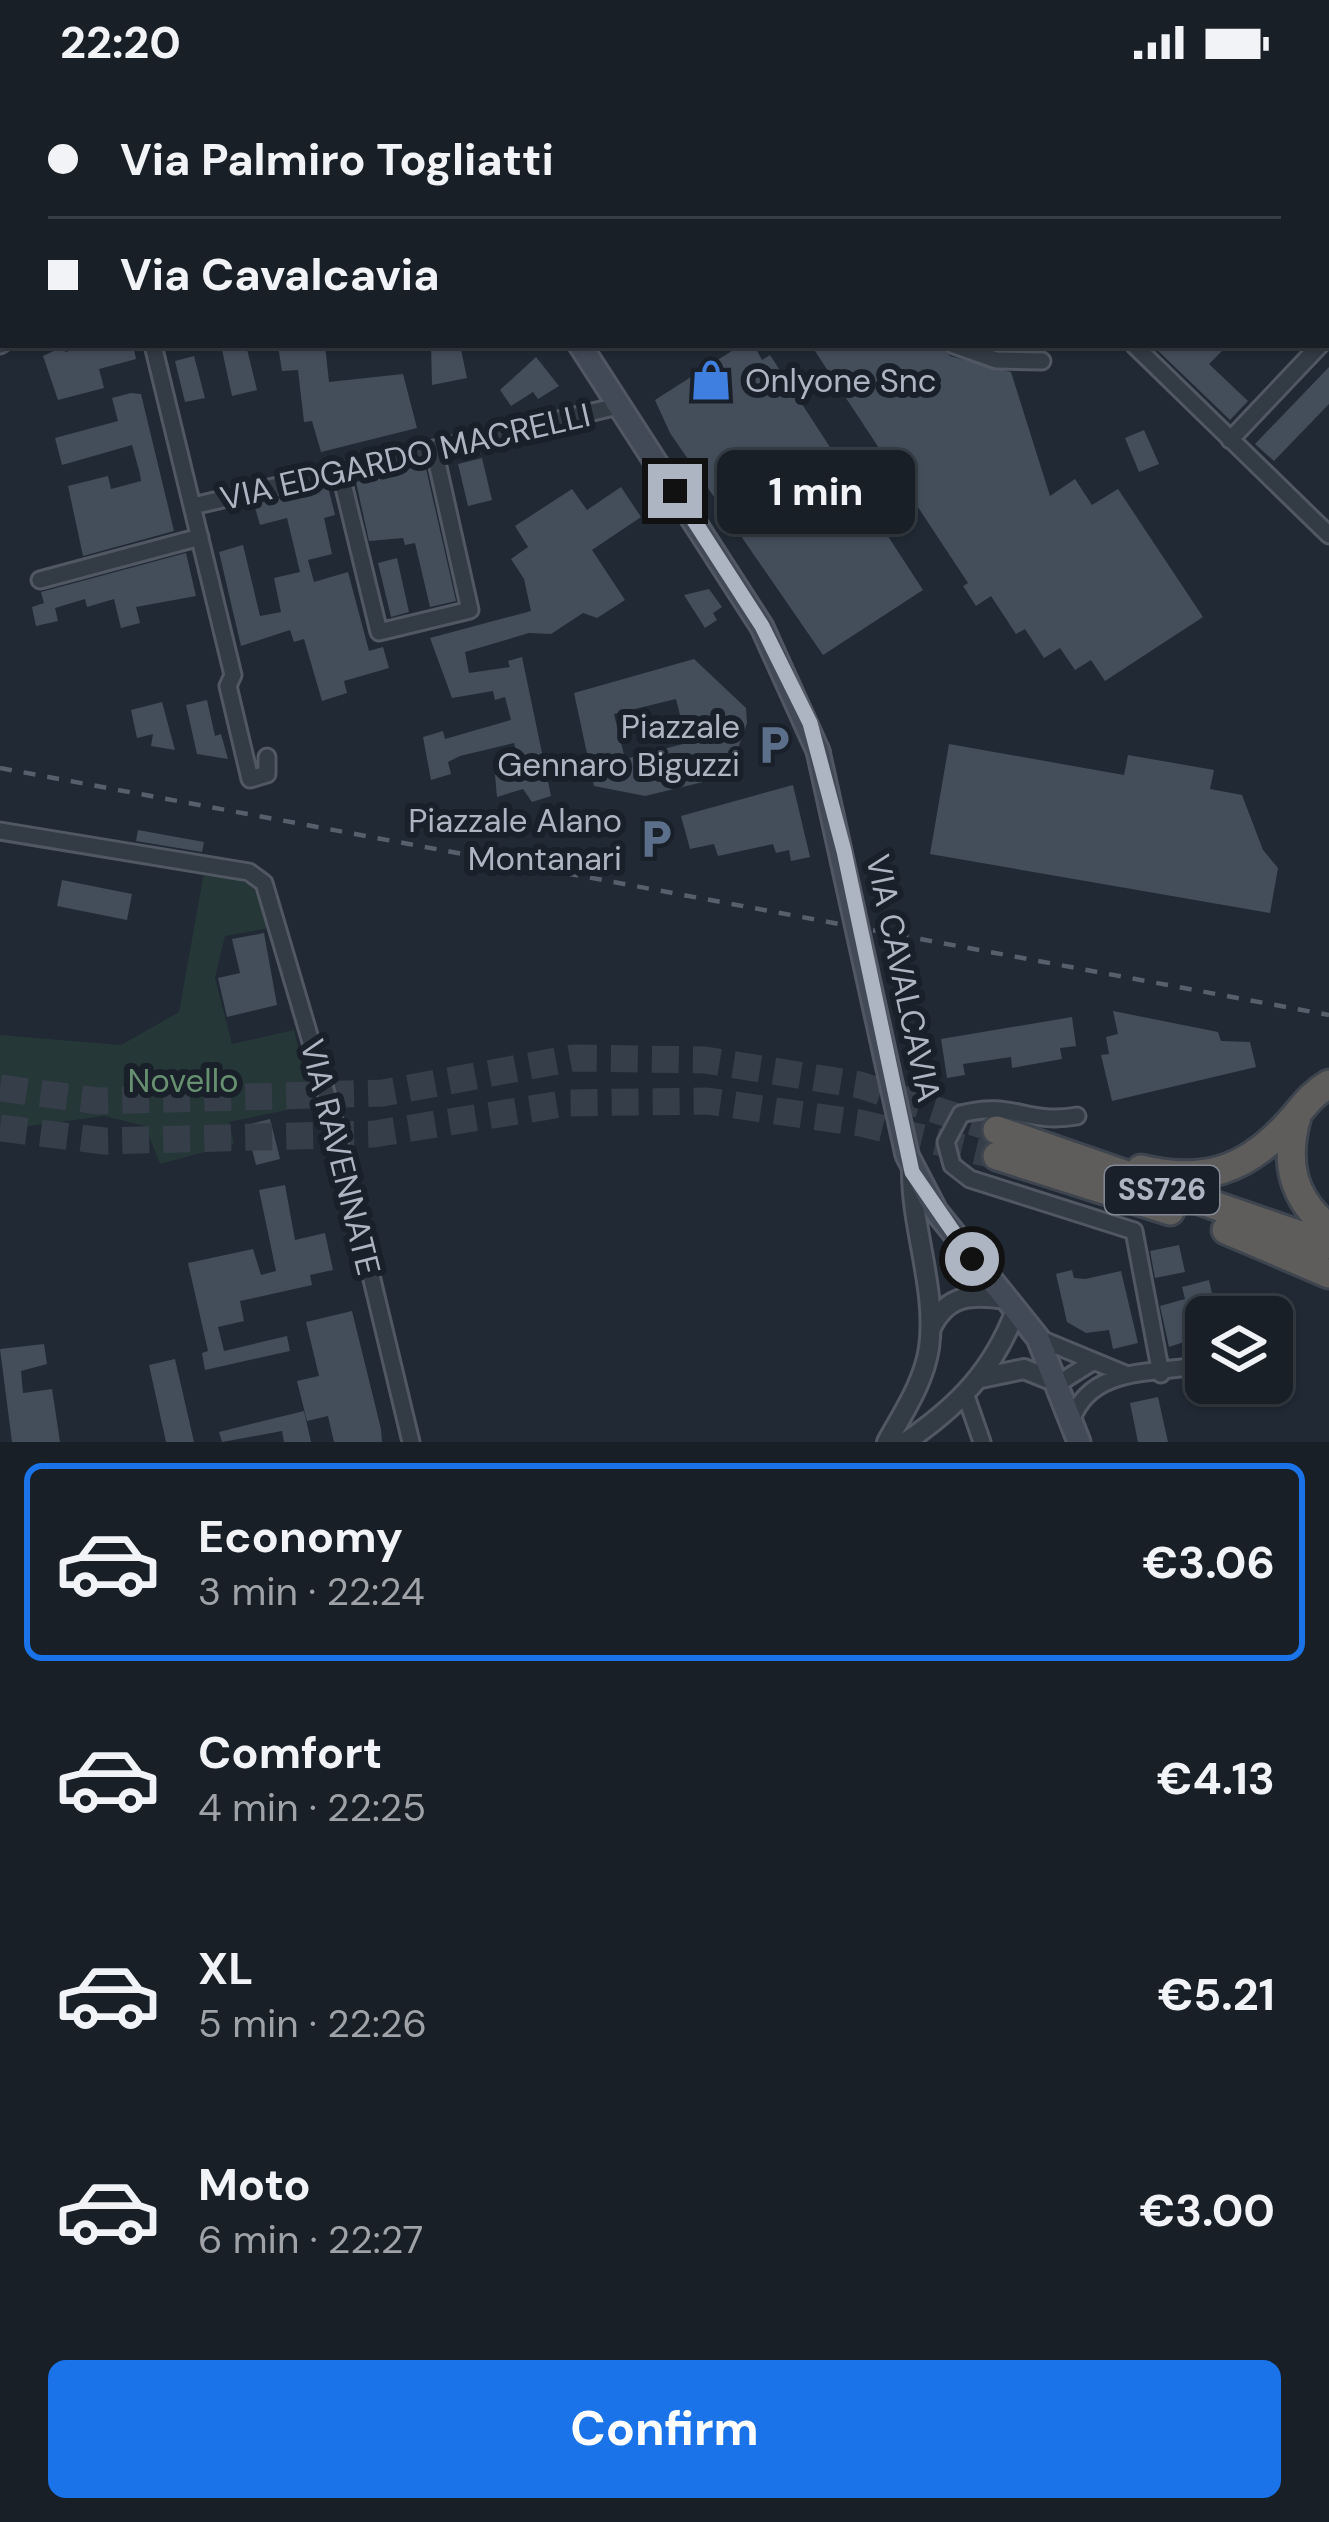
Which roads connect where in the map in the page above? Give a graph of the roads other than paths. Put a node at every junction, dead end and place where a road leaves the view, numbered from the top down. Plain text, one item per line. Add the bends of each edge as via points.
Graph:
1 (154, 348) edge
2 (582, 348) edge
3 (962, 348) edge
4 (1138, 348) edge
5 (1317, 348) edge
6 (1042, 361) dead end
7 (618, 406) junction
8 (1230, 440) junction
9 (434, 449) junction
10 (340, 471) junction
11 (193, 506) junction
12 (1329, 535) edge
13 (200, 537) junction
14 (40, 580) dead end
15 (267, 758) dead end
16 (0, 831) edge
17 (1329, 1084) edge
18 (1299, 1112) junction
19 (1077, 1117) dead end
20 (1067, 1155) junction
21 (909, 1164) junction
22 (1217, 1226) junction
23 (1329, 1228) edge
24 (1329, 1245) edge
25 (1329, 1260) edge
26 (1329, 1274) edge
27 (1011, 1304) junction
28 (929, 1332) junction
29 (1038, 1338) junction
30 (1094, 1361) junction
31 (1185, 1369) edge
32 (1124, 1374) junction
33 (1161, 1374) junction
34 (981, 1378) junction
35 (1059, 1383) junction
36 (966, 1396) junction
37 (1072, 1418) junction
38 (411, 1442) edge
39 (887, 1442) edge
40 (906, 1442) edge
41 (982, 1442) edge
42 (1079, 1442) edge

1 - 11 street
2 - 7 main road, VIA CAVALCAVIA
3 - 6 street via 996,360
4 - 8 street
5 - 8 street
7 - 9 street, VIA EDGARDO MACRELLI
7 - 21 main road, VIA CAVALCAVIA, bridge via 762,626 818,751
8 - 12 street
9 - 10 street, VIA EDGARDO MACRELLI
9 - 10 street via 470,610 379,632
10 - 11 street, VIA EDGARDO MACRELLI
11 - 13 street
13 - 14 street
13 - 15 street via 250,779 267,774
16 - 38 street, VIA RAVENNATE via 259,876 312,1035
17 - 18 highway
18 - 20 highway via 1251,1160 1202,1176
18 - 23 highway via 1290,1170 1306,1210
19 - 33 street via 1045,1122 995,1105 961,1114 946,1142 952,1165 970,1179 1134,1232
20 - 22 highway, SS726 via 997,1143
20 - 24 highway, SS726
21 - 27 main road
21 - 28 street, VIA CAVALCAVIA
22 - 25 highway, SS726
22 - 26 highway
27 - 28 street via 964,1296 946,1304
27 - 29 main road
27 - 34 street
28 - 39 street, VIA CAVALCAVIA via 914,1394
29 - 30 street
29 - 35 main road
30 - 32 street
30 - 35 street
31 - 33 street
32 - 33 street
32 - 37 street via 1088,1391
34 - 35 street via 1024,1370
34 - 36 street
35 - 37 main road
36 - 40 street
36 - 41 street
37 - 42 main road

